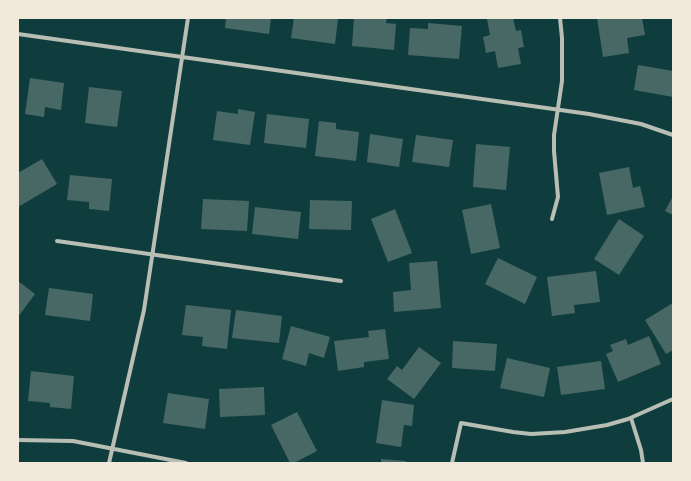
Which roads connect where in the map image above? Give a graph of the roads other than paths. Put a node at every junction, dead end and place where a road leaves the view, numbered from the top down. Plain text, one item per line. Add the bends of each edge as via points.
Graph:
1 (188, 18) edge
2 (560, 18) edge
3 (18, 34) edge
4 (182, 58) junction
5 (558, 111) junction
6 (673, 135) edge
7 (552, 219) dead end
8 (57, 241) dead end
9 (153, 255) junction
10 (341, 281) dead end
11 (673, 399) edge
12 (631, 418) junction
13 (18, 440) edge
14 (112, 448) junction
15 (109, 463) edge
16 (186, 463) edge
17 (452, 463) edge
18 (643, 463) edge

1 - 4 street
2 - 5 street via 562,60
3 - 4 street
4 - 5 street
4 - 9 street
5 - 6 street via 616,118
5 - 7 street via 554,135 558,197
8 - 9 street
9 - 10 street
9 - 14 street via 136,351
11 - 12 street
12 - 17 street via 607,425 548,433 513,432 461,423
12 - 18 street
13 - 14 street via 73,441
14 - 15 street
14 - 16 street

